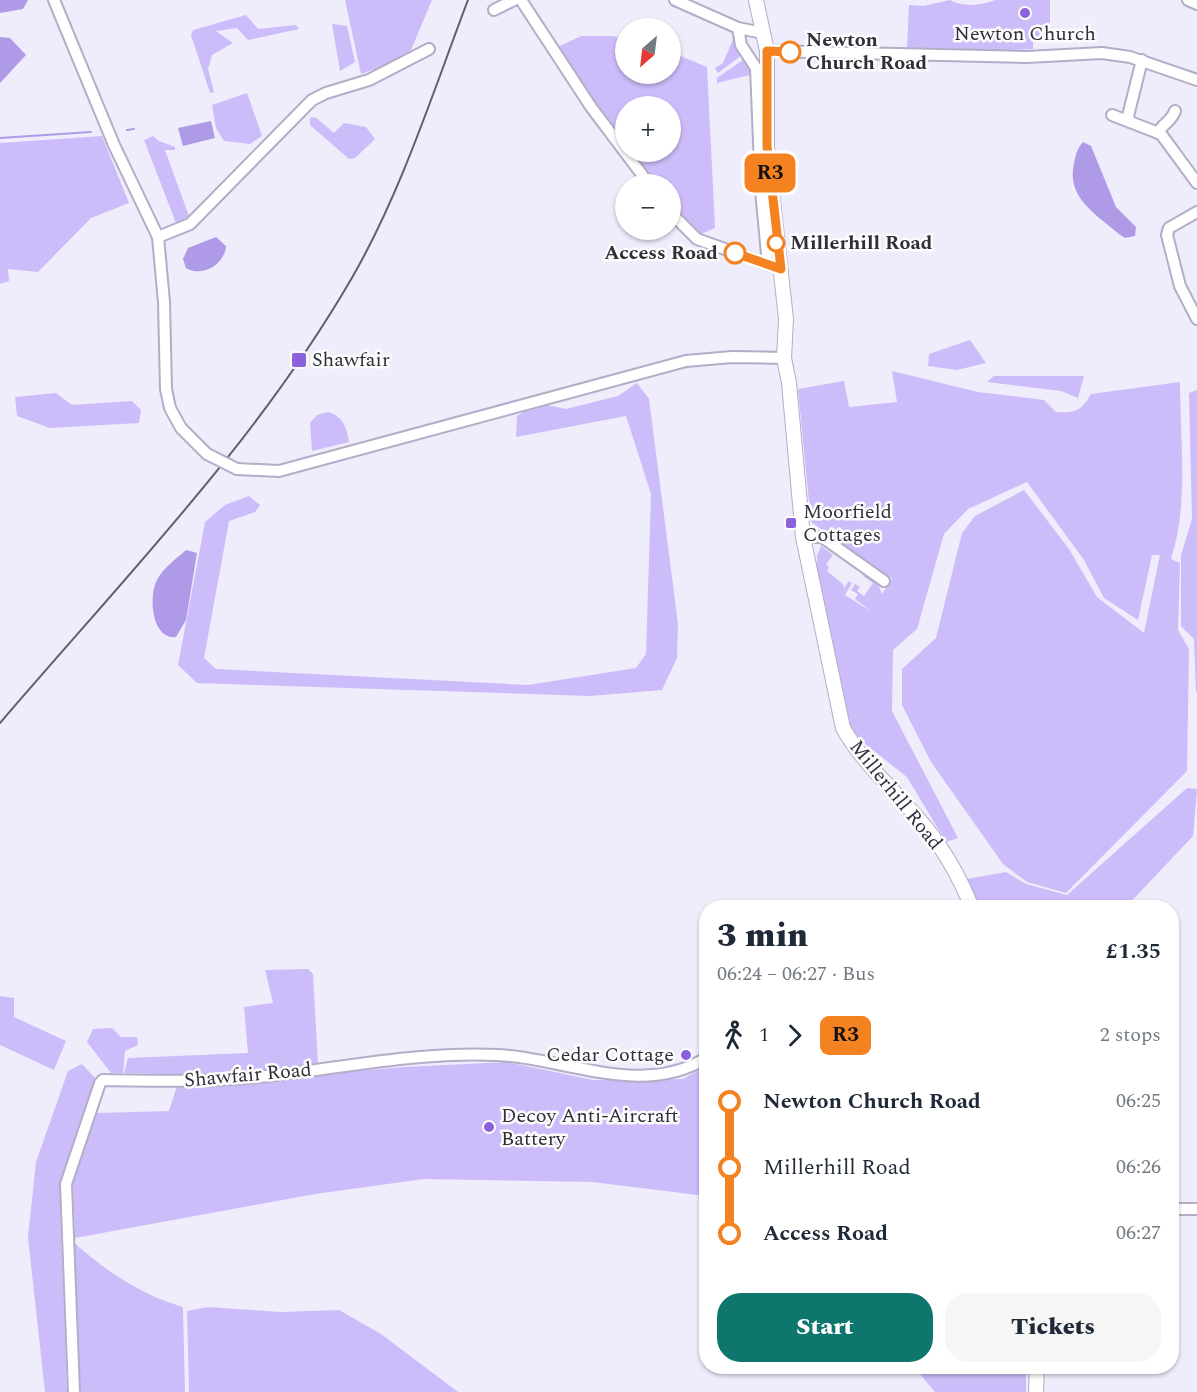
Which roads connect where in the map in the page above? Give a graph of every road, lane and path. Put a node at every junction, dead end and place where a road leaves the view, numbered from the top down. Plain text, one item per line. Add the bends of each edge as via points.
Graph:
1 (54, 0) edge
2 (514, 0) edge
3 (521, 0) edge
4 (675, 0) edge
5 (756, 0) edge
6 (1188, 0) edge
7 (1197, 4) edge
8 (494, 10) dead end
9 (738, 27) junction
10 (763, 33) junction
11 (429, 48) dead end
12 (767, 51) junction
13 (1142, 60) junction
14 (1197, 80) edge
15 (1175, 111) dead end
16 (1112, 115) dead end
17 (1130, 122) junction
18 (1158, 133) junction
19 (641, 174) edge
20 (1197, 183) edge
21 (1197, 212) edge
22 (681, 223) edge
23 (158, 237) junction
24 (766, 263) junction
25 (781, 269) junction
26 (1195, 313) edge
27 (784, 358) junction
28 (803, 537) junction
29 (884, 582) dead end
30 (968, 900) edge
31 (699, 1062) edge
32 (1179, 1209) edge
33 (1197, 1209) edge
34 (1037, 1374) edge
35 (74, 1392) edge
36 (1036, 1392) edge

1 - 23 street via 114,145
2 - 8 street
3 - 19 street via 591,107
4 - 9 street
5 - 10 main road, Millerhill Road
6 - 7 street
9 - 10 street
9 - 24 street via 741,45 756,68
10 - 12 main road, Millerhill Road
11 - 23 street via 369,80 312,100 190,224
12 - 13 street via 1016,57 1102,53
12 - 25 main road, Millerhill Road via 767,146
13 - 14 street
13 - 17 street via 1128,116
15 - 18 street
16 - 17 street
17 - 18 street
18 - 20 street
21 - 26 street via 1170,228 1167,235 1180,286
22 - 24 street via 697,239
23 - 27 street, bridge via 170,408 181,428 207,454 237,469 279,471 686,361
24 - 25 street
25 - 27 main road, Millerhill Road via 786,319
27 - 28 main road, Millerhill Road
28 - 29 street via 822,537
28 - 30 main road, Millerhill Road via 843,728 856,751 950,862
31 - 35 street, Shawfair Road via 680,1071 634,1075 579,1070 499,1055 458,1055 257,1077 103,1080 66,1184
32 - 33 street
34 - 36 main road

